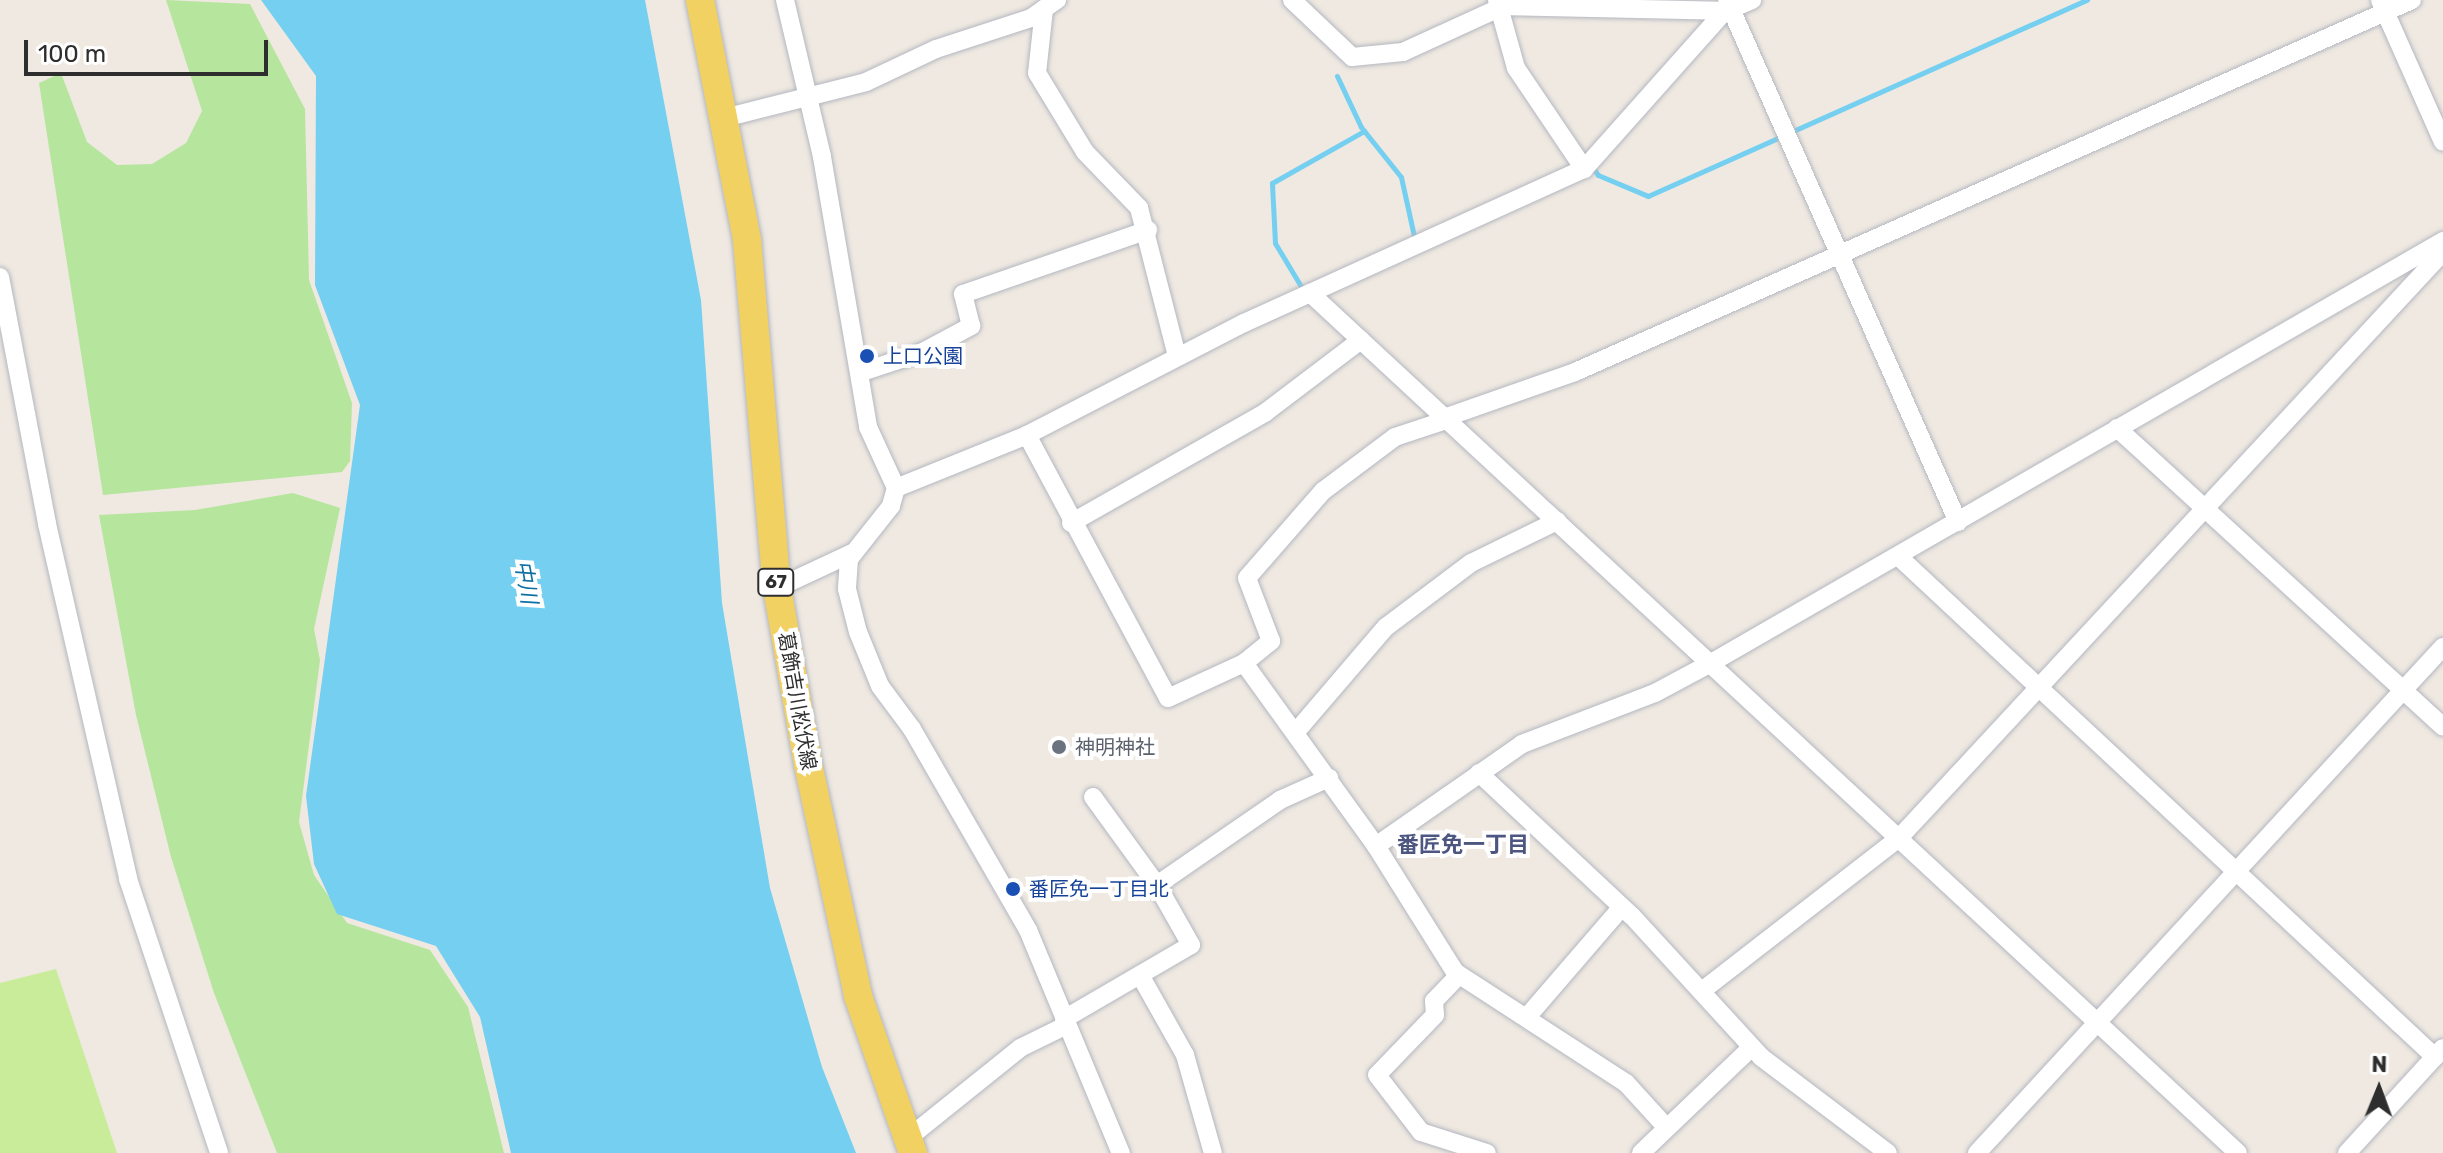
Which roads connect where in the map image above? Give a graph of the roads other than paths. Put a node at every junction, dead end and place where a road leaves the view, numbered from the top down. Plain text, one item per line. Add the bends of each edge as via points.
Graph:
1 (700, 0) edge
2 (785, 0) edge
3 (1292, 0) edge
4 (1752, 0) edge
5 (2412, 0) edge
6 (1050, 4) edge
7 (1498, 5) edge
8 (2382, 6) edge
9 (1729, 8) edge
10 (809, 99) junction
11 (724, 118) junction
12 (2443, 142) edge
13 (1584, 169) junction
14 (1148, 230) junction
15 (2443, 241) edge
16 (2443, 252) edge
17 (1838, 255) junction
18 (0, 277) edge
19 (1310, 293) junction
20 (1361, 340) junction
21 (1177, 356) junction
22 (862, 372) junction
23 (1445, 419) junction
24 (2117, 428) junction
25 (1027, 435) junction
26 (896, 488) junction
27 (2205, 508) junction
28 (1557, 521) junction
29 (1958, 522) junction
30 (1071, 523) junction
31 (852, 553) junction
32 (1899, 557) junction
33 (777, 588) junction
34 (2443, 647) edge
35 (1244, 663) junction
36 (1711, 663) junction
37 (2040, 687) junction
38 (2404, 690) junction
39 (2443, 727) edge
40 (1295, 733) junction
41 (1479, 773) junction
42 (1329, 778) junction
43 (1092, 800) dead end
44 (1899, 838) junction
45 (1376, 846) junction
46 (2237, 871) junction
47 (1157, 885) junction
48 (1622, 907) junction
49 (1140, 975) junction
50 (1459, 975) junction
51 (1703, 990) junction
52 (1527, 1017) junction
53 (1065, 1023) junction
54 (2098, 1023) junction
55 (1752, 1047) junction
56 (2439, 1052) edge
57 (1666, 1127) junction
58 (910, 1146) edge
59 (219, 1153) edge
60 (1121, 1153) edge
61 (1213, 1153) edge
62 (1487, 1153) edge
63 (1641, 1153) edge
64 (1888, 1153) edge
65 (1977, 1153) edge
66 (2238, 1153) edge
67 (2347, 1153) edge

1 - 11 main road, 葛飾吉川松伏線 / 67
2 - 10 street
3 - 7 street via 1352,57 1403,52
4 - 9 street
5 - 8 street
6 - 10 street
6 - 14 street via 1037,73 1042,85 1095,164 1139,208
7 - 9 street
7 - 13 street via 1516,68
8 - 12 street
8 - 17 street
9 - 13 street
9 - 17 street
10 - 11 street
10 - 22 street
11 - 33 main road, 葛飾吉川松伏線 / 67 via 760,345
13 - 19 street
14 - 21 street
14 - 22 street via 963,294 971,326 923,352
15 - 24 street
16 - 27 street
17 - 23 street via 1575,372
17 - 29 street
18 - 59 street via 47,524 128,879
19 - 20 street
19 - 21 street
20 - 23 street
20 - 30 street via 1266,412
21 - 25 street
22 - 26 street via 868,427
23 - 28 street
23 - 35 street via 1395,437 1323,491 1247,578 1271,641
24 - 27 street
24 - 29 street
25 - 26 street
25 - 30 street
26 - 31 street via 891,506
27 - 37 street
27 - 38 street
28 - 36 street
28 - 40 street via 1491,551 1386,627
29 - 32 street
30 - 35 street via 1168,698
31 - 33 street
31 - 53 street via 847,589 875,676 912,729 1028,930
32 - 36 street
32 - 37 street
33 - 58 main road, 葛飾吉川松伏線 / 67 via 834,904
34 - 38 street
35 - 40 street
36 - 41 street via 1655,693 1522,744
36 - 44 street
37 - 44 street
37 - 46 street
38 - 39 street
38 - 46 street
40 - 42 street
41 - 45 street
41 - 48 street
42 - 45 street
42 - 47 street via 1280,800
43 - 47 street
44 - 51 street
44 - 54 street
45 - 50 street
46 - 54 street
46 - 56 street
47 - 49 street via 1191,945
48 - 51 street
48 - 52 street
49 - 53 street
49 - 61 street via 1185,1055
50 - 52 street
50 - 62 street via 1434,1001 1435,1015 1377,1075 1421,1132
51 - 55 street
52 - 57 street via 1626,1083
53 - 58 street via 1020,1048
53 - 60 street
54 - 65 street
54 - 66 street
55 - 57 street
55 - 64 street via 1827,1112 1871,1135
56 - 67 street
57 - 63 street

